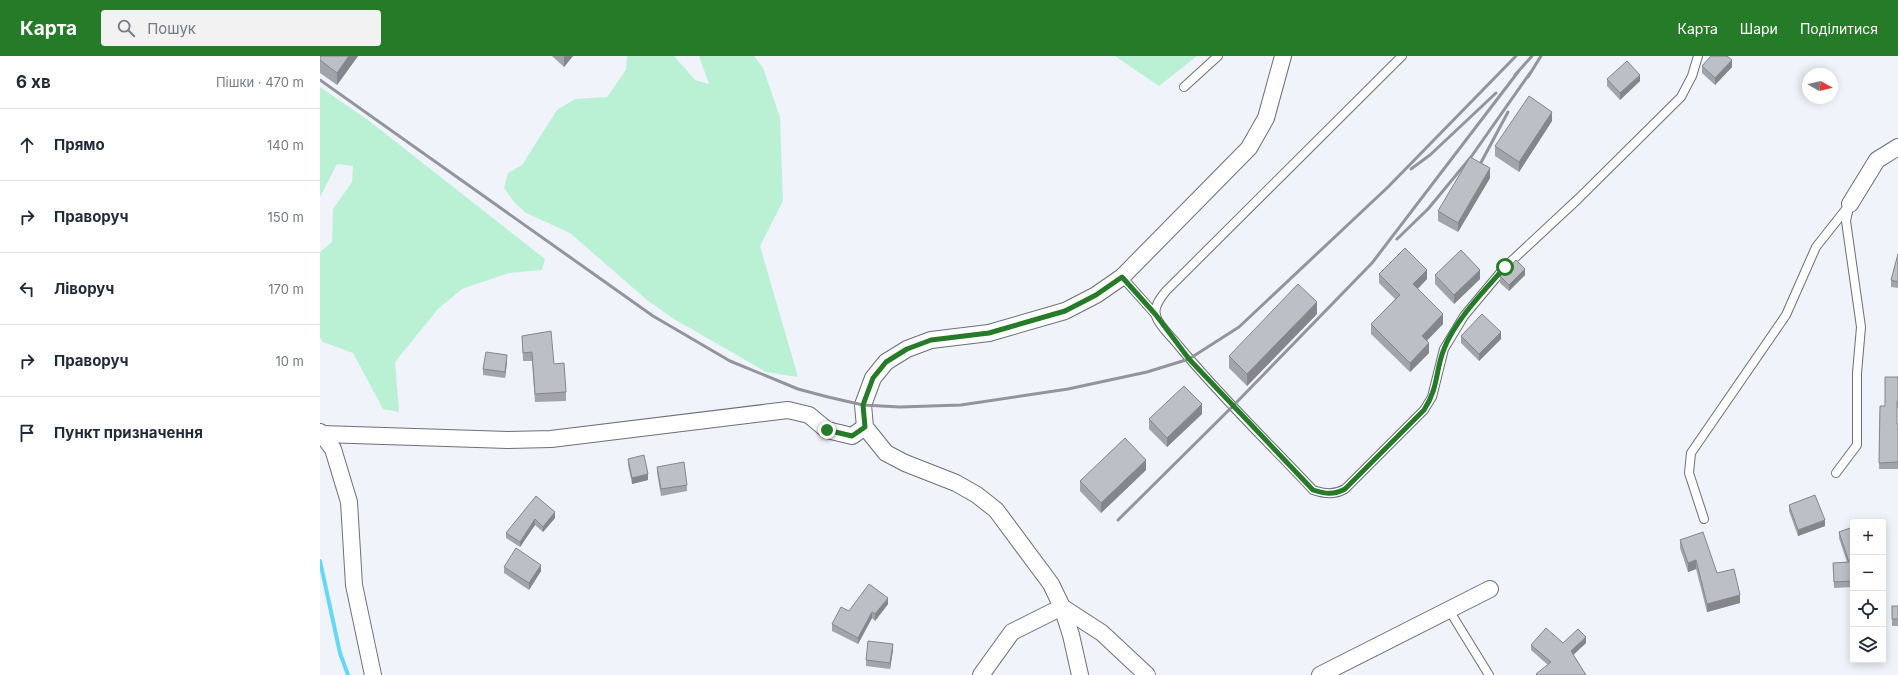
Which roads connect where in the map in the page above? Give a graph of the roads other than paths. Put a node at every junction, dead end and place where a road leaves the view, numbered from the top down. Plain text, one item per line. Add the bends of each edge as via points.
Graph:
1 (1218, 56) edge
2 (1283, 56) edge
3 (1402, 56) edge
4 (1698, 56) edge
5 (1184, 87) dead end
6 (1898, 147) edge
7 (1850, 204) junction
8 (1122, 277) junction
9 (1156, 315) junction
10 (865, 427) junction
11 (321, 433) edge
12 (1836, 473) dead end
13 (1704, 519) dead end
14 (1490, 589) dead end
15 (1062, 607) junction
16 (1449, 610) junction
17 (373, 675) edge
18 (981, 675) edge
19 (1080, 675) edge
20 (1147, 675) edge
21 (1320, 675) edge
22 (1489, 675) edge

1 - 5 lane
2 - 8 street via 1266,118 1249,148
3 - 9 lane via 1166,291 1159,299
4 - 9 lane via 1692,76 1681,97 1505,267 1464,316 1444,349 1432,397 1424,410 1345,489 1336,493 1313,490 1189,359
6 - 7 street via 1877,160
7 - 12 lane via 1846,221 1861,327 1857,373 1857,446
7 - 13 lane via 1816,247 1786,315 1691,453 1690,473
8 - 9 lane
8 - 10 street via 1096,295 1065,311 989,333 931,340 907,349 886,362 873,378 863,405
10 - 11 street via 852,436 842,435 827,430 809,415 788,410 550,439 508,440
10 - 15 street via 886,453 956,483 978,495 996,510 1051,584
11 - 17 street via 333,449 349,502 354,585
14 - 16 street
15 - 18 street via 1012,632
15 - 19 street
15 - 20 street via 1102,633
16 - 21 street
16 - 22 lane

